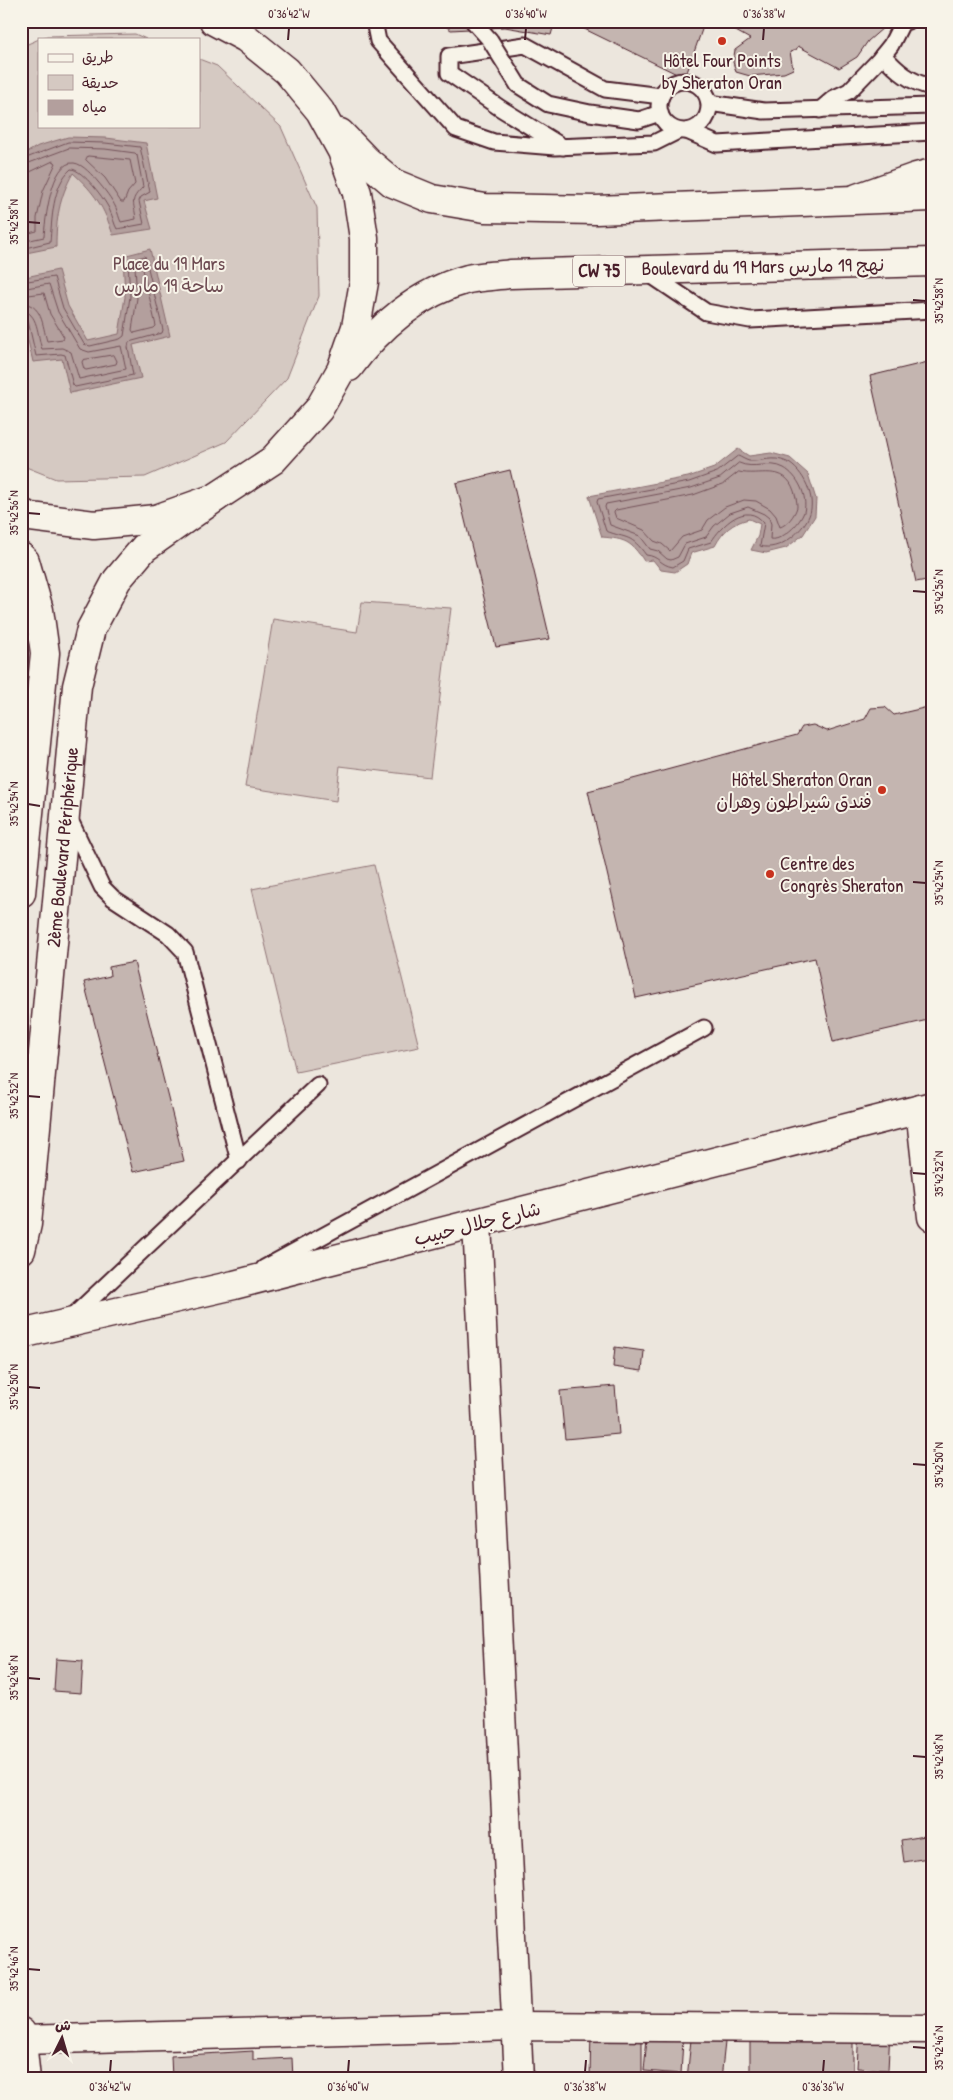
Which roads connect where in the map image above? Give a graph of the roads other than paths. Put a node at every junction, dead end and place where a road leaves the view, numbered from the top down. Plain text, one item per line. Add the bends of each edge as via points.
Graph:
1 (214, 21) edge
2 (374, 21) edge
3 (473, 21) edge
4 (908, 21) edge
5 (883, 55) junction
6 (932, 87) edge
7 (661, 96) junction
8 (709, 103) junction
9 (932, 106) edge
10 (820, 110) junction
11 (320, 111) junction
12 (660, 113) junction
13 (683, 131) junction
14 (932, 132) edge
15 (563, 147) junction
16 (932, 173) edge
17 (932, 197) edge
18 (854, 199) junction
19 (932, 262) edge
20 (643, 269) junction
21 (932, 310) edge
22 (319, 408) junction
23 (215, 498) junction
24 (21, 512) edge
25 (21, 557) edge
26 (64, 808) junction
27 (21, 894) edge
28 (704, 1028) dead end
29 (318, 1085) dead end
30 (926, 1107) edge
31 (239, 1160) junction
32 (932, 1217) edge
33 (477, 1223) junction
34 (21, 1250) edge
35 (234, 1285) junction
36 (63, 1325) junction
37 (21, 1334) edge
38 (518, 2026) junction
39 (932, 2029) edge
40 (22, 2036) edge
41 (26, 2079) edge
42 (519, 2079) edge

1 - 11 main road via 246,38 287,71
2 - 15 lane via 378,41 456,129 494,142
3 - 12 lane, bridge via 490,40 518,85 548,104 639,120
4 - 5 lane via 902,23
5 - 6 lane via 899,74
5 - 10 lane via 849,91
7 - 8 lane via 673,84 689,81 703,89
7 - 12 lane
7 - 15 lane via 605,89 524,45 449,56 449,73
8 - 10 lane via 764,111
8 - 13 lane via 709,111 701,125
9 - 10 lane
11 - 18 main road via 366,160 393,183 432,199 476,207 596,210
11 - 22 main road via 342,150 357,193 364,238 364,282 356,327 341,370
12 - 13 lane via 664,121
13 - 14 lane via 717,144
13 - 15 lane via 654,143
16 - 18 main road
17 - 18 main road
19 - 20 main road, Boulevard du 19 Mars نهج 19 مارس / CW 75
20 - 21 lane via 706,312 750,320
20 - 22 main road, Boulevard du 19 Mars نهج 19 مارس / CW 75 via 510,274 468,280 429,294 393,318 362,348
22 - 23 main road via 273,460
23 - 24 main road via 156,518 94,525
23 - 26 main road, 2ème Boulevard Périphérique via 144,548 117,580 91,629 77,686
25 - 27 main road, 2ème Boulevard Périphérique via 39,610 45,653
26 - 31 lane via 102,888 168,934 185,952
26 - 34 main road, 2ème Boulevard Périphérique via 27,1224
28 - 35 lane
29 - 31 lane
30 - 32 main road
30 - 33 main road, شارع جلال حبيب
31 - 36 lane
33 - 35 main road, شارع جلال حبيب
33 - 38 main road
35 - 36 main road, شارع جلال حبيب
36 - 37 main road, شارع جلال حبيب
38 - 39 main road
38 - 40 main road
38 - 42 main road
40 - 41 main road

